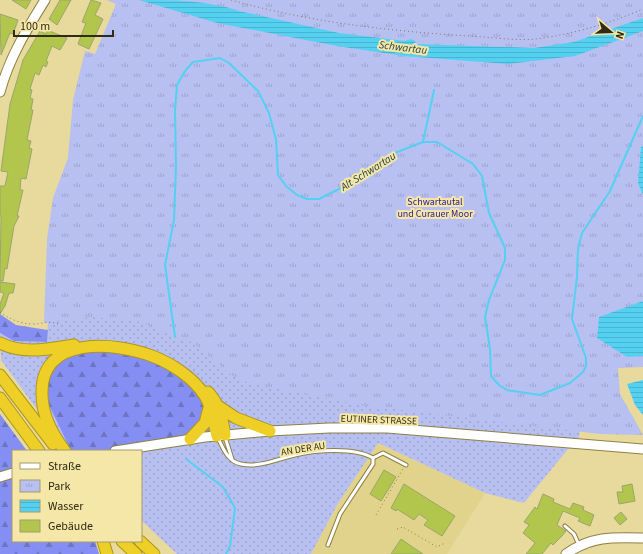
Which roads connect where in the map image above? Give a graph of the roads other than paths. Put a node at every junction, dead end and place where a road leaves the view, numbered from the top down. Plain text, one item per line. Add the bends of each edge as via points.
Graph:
1 (45, 0) edge
2 (0, 92) edge
3 (0, 343) edge
4 (0, 375) edge
5 (0, 398) edge
6 (214, 406) junction
7 (270, 430) junction
8 (221, 436) junction
9 (190, 439) junction
10 (643, 449) edge
11 (38, 450) edge
12 (57, 450) edge
13 (64, 450) edge
14 (121, 450) edge
15 (373, 458) junction
16 (232, 460) junction
17 (406, 465) road end
18 (12, 473) edge
19 (0, 477) edge
20 (565, 526) dead end
21 (643, 538) edge
22 (103, 542) edge
23 (123, 542) edge
24 (141, 542) edge
25 (328, 545) dead end
26 (579, 545) junction
27 (107, 554) edge
28 (136, 554) edge
29 (154, 554) edge
30 (566, 554) edge

1 - 2 main road via 5,72
3 - 6 highway via 21,350 96,342 134,345 158,354 185,370 203,387
4 - 12 highway
5 - 11 highway
6 - 7 highway via 236,418
6 - 8 highway via 222,416
6 - 9 highway via 205,423
6 - 13 highway via 184,374 153,356 107,345 75,349 64,353 52,363 42,383 42,404 47,422
7 - 8 main road, EUTINER STRASSE
7 - 10 main road, EUTINER STRASSE via 386,428
8 - 9 main road, EUTINER STRASSE
8 - 16 lane
8 - 16 lane via 225,454
9 - 14 main road, EUTINER STRASSE
15 - 16 lane, AN DER AU via 365,454 326,451 295,455 264,464 240,464
15 - 17 lane, AN DER AU via 383,453
15 - 25 lane via 373,464 340,514
18 - 19 main road
20 - 26 lane via 574,534
21 - 26 main road via 602,538
22 - 27 highway
23 - 28 highway
24 - 29 highway
26 - 30 main road

